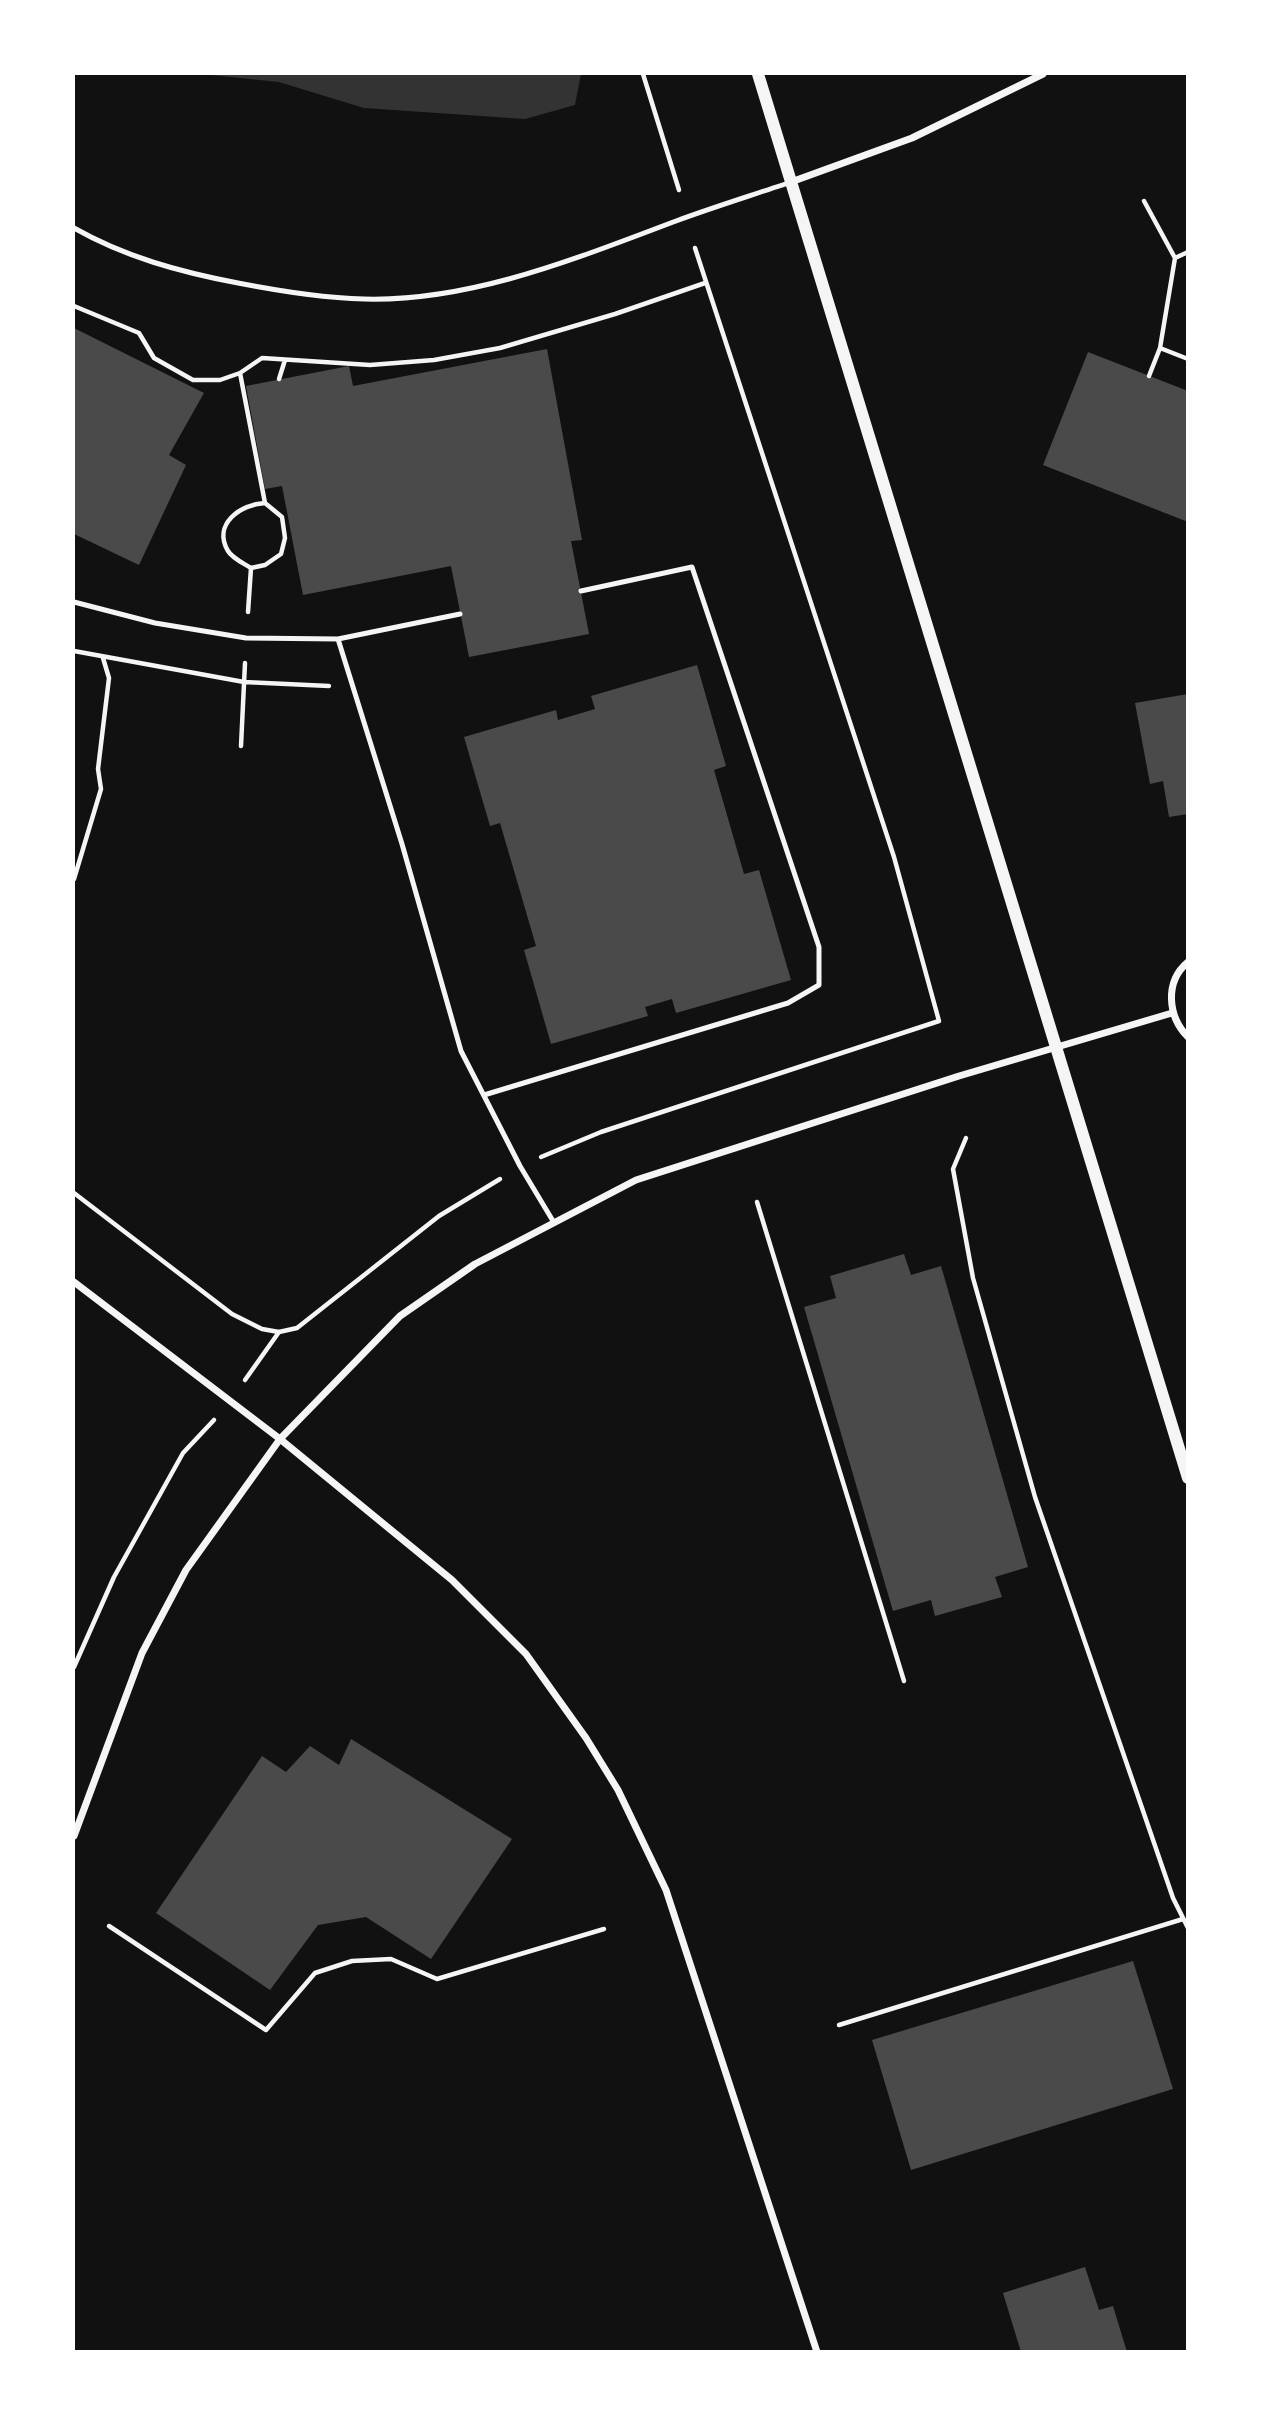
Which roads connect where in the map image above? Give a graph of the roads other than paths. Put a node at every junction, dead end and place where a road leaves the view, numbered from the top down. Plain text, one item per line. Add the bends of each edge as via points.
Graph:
1 (758, 74) edge
2 (1043, 74) edge
3 (791, 182) junction
4 (74, 228) edge
5 (581, 591) dead end
6 (74, 602) edge
7 (460, 614) dead end
8 (338, 639) junction
9 (1188, 962) edge
10 (1172, 1013) junction
11 (1188, 1037) edge
12 (1058, 1048) junction
13 (484, 1095) junction
14 (553, 1222) junction
15 (74, 1282) edge
16 (280, 1439) junction
17 (1188, 1478) edge
18 (74, 1836) edge
19 (817, 2351) edge

1 - 3 street
2 - 3 street via 912,138
3 - 4 lane via 488,284 428,295 365,299 282,292 148,262
3 - 12 street
5 - 13 lane via 692,567 819,947 819,985 788,1003
6 - 8 lane via 155,623 246,638
7 - 8 lane
8 - 13 lane via 461,1051
9 - 10 street via 1175,979
10 - 11 street
10 - 12 street
12 - 14 street via 635,1180
12 - 17 street
13 - 14 lane
14 - 16 street via 475,1264 400,1316
15 - 16 street
16 - 18 street via 186,1570 142,1653
16 - 19 street via 452,1580 526,1654 618,1790 666,1890

